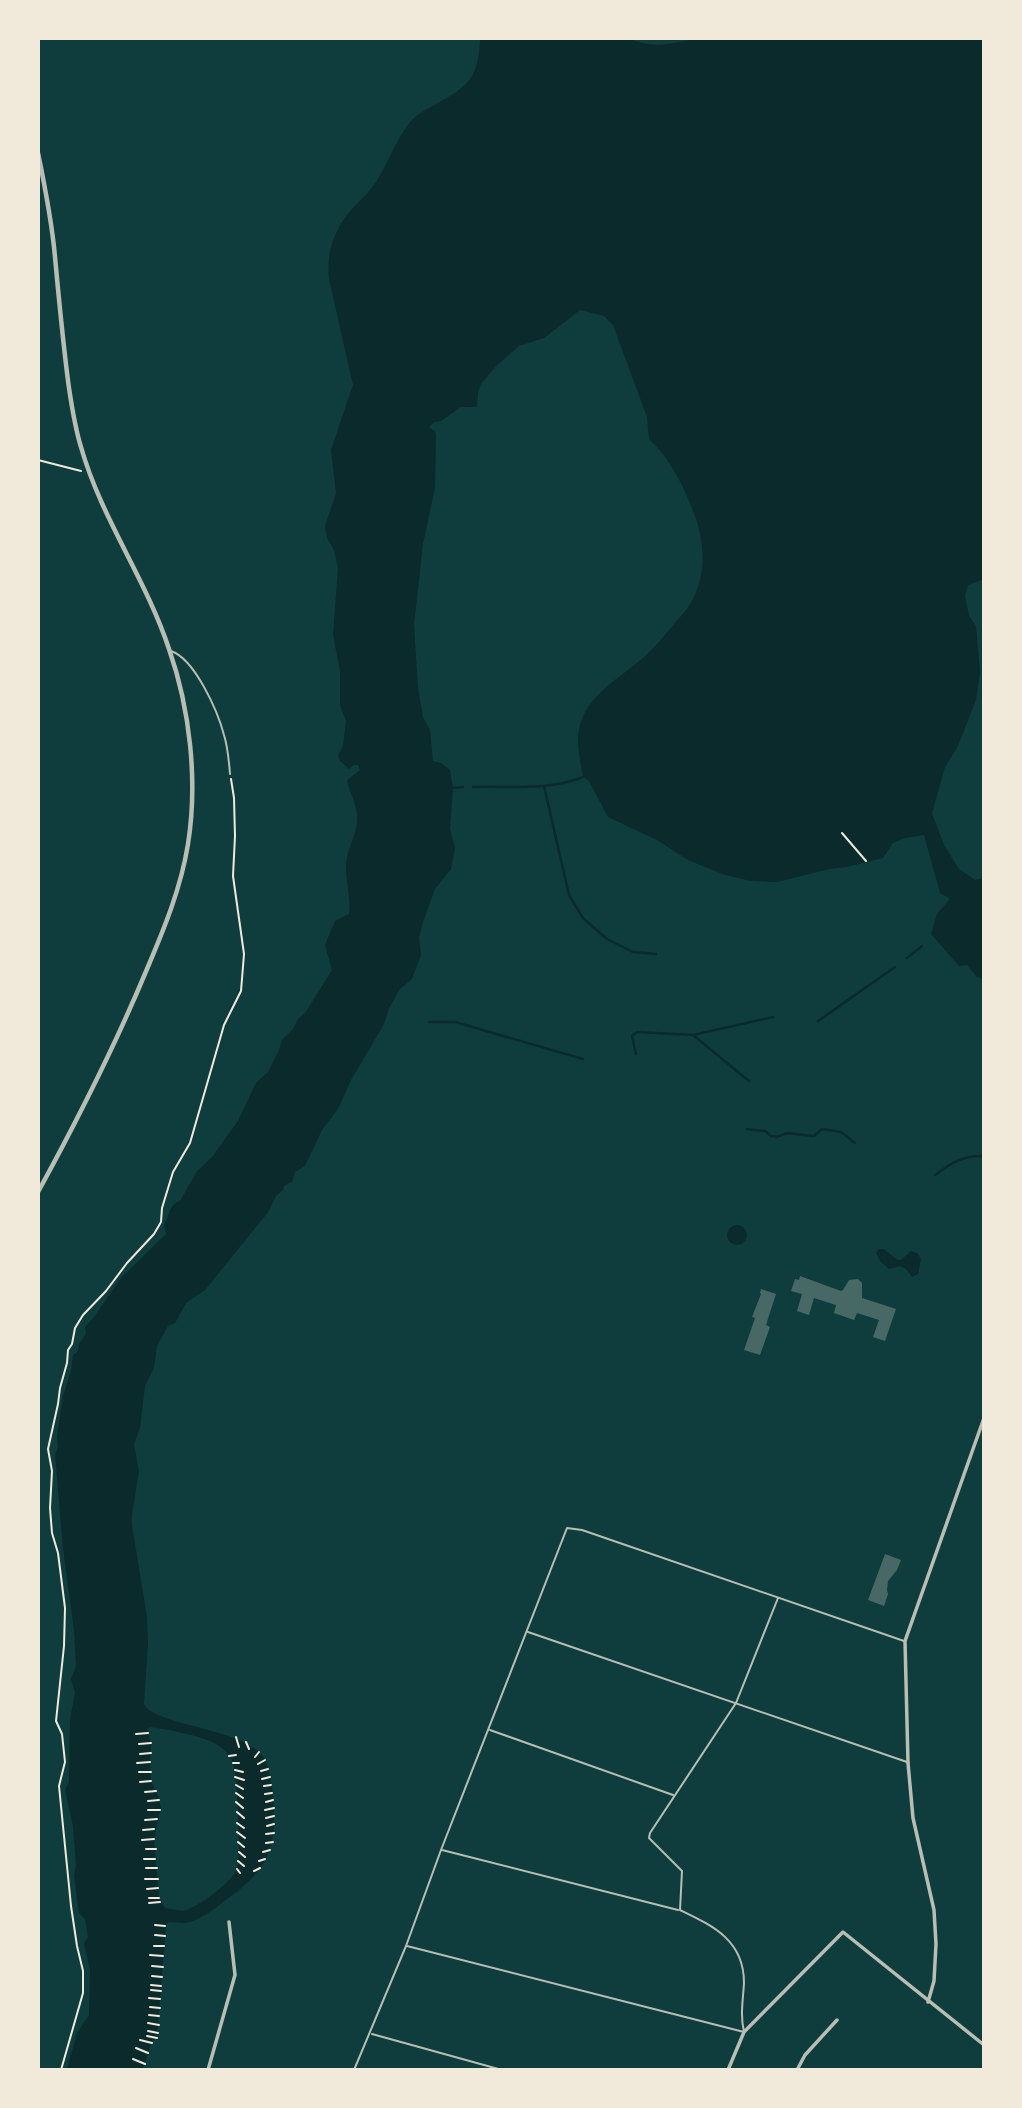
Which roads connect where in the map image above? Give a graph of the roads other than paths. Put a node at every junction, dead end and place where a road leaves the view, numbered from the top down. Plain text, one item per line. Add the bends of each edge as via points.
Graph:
1 (38, 153) edge
2 (170, 651) junction
3 (230, 774) road end
4 (38, 1192) edge
5 (984, 1418) edge
6 (779, 1597) junction
7 (527, 1632) junction
8 (905, 1641) junction
9 (736, 1703) junction
10 (489, 1730) junction
11 (908, 1762) junction
12 (674, 1795) junction
13 (441, 1850) junction
14 (680, 1910) junction
15 (229, 1922) dead end
16 (406, 1946) junction
17 (928, 2002) junction
18 (837, 2020) dead end
19 (744, 2032) junction
20 (370, 2034) junction
21 (984, 2045) edge
22 (208, 2070) edge
23 (355, 2070) edge
24 (502, 2070) edge
25 (728, 2070) edge
26 (797, 2070) edge

1 - 2 street via 53,237 74,421 89,473 149,595
2 - 3 lane via 183,658 205,690 224,735
2 - 4 street via 183,698 191,762 191,821 184,866 123,1027
5 - 8 street
6 - 7 lane via 567,1528
6 - 8 lane
6 - 9 lane
7 - 9 lane
7 - 10 lane
8 - 11 street
9 - 11 lane
9 - 12 lane
10 - 12 lane
10 - 13 lane
11 - 17 street via 913,1818 934,1910 934,1981
12 - 14 lane via 649,1838 682,1871
13 - 14 lane
13 - 16 lane
14 - 19 lane via 713,1926 734,1947 744,1979
15 - 22 street via 235,1975
16 - 19 lane
16 - 20 lane
17 - 19 street via 843,1932
17 - 21 street
18 - 26 street via 805,2054
19 - 25 street
20 - 23 lane
20 - 24 lane

